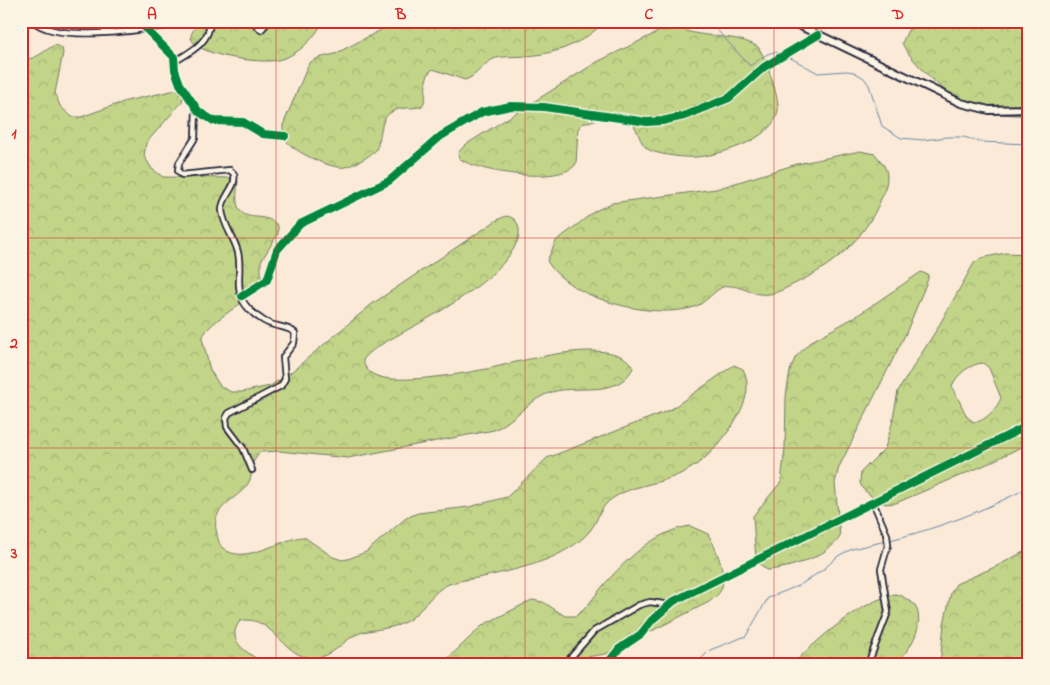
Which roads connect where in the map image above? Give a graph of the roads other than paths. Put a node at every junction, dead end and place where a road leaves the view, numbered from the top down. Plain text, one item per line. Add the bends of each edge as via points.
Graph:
1 (33, 21) edge
2 (166, 21) edge
3 (210, 21) edge
4 (252, 21) edge
5 (270, 21) edge
6 (790, 21) edge
7 (146, 29) junction
8 (818, 35) junction
9 (174, 62) junction
10 (196, 109) junction
11 (1029, 109) edge
12 (284, 136) dead end
13 (242, 296) junction
14 (1029, 425) edge
15 (252, 470) dead end
16 (873, 502) junction
17 (670, 605) junction
18 (565, 664) edge
19 (607, 664) edge
20 (868, 664) edge

1 - 7 street via 39,26 79,34
2 - 7 street via 164,26
3 - 9 street via 210,28 200,45
4 - 5 street via 261,30
6 - 8 main road
7 - 9 street via 168,49
8 - 11 main road via 961,103 989,110
8 - 13 street via 764,67 729,98 684,116 647,122 544,107 510,106 482,112 441,136 389,181 300,224 277,250 267,280
9 - 10 street via 180,84
10 - 12 street via 214,121 243,122 263,134
10 - 13 street via 196,138 177,167 182,175 230,170 234,174 234,183 222,208 238,250
13 - 15 street via 261,320 272,326 291,328 296,333 283,357 285,380 281,386 229,413 226,418 227,427 243,448
14 - 16 street
16 - 17 street
16 - 20 street via 887,535 888,546 881,569 888,612
17 - 18 street via 650,602 639,605 594,631
17 - 19 street via 641,634 619,649

